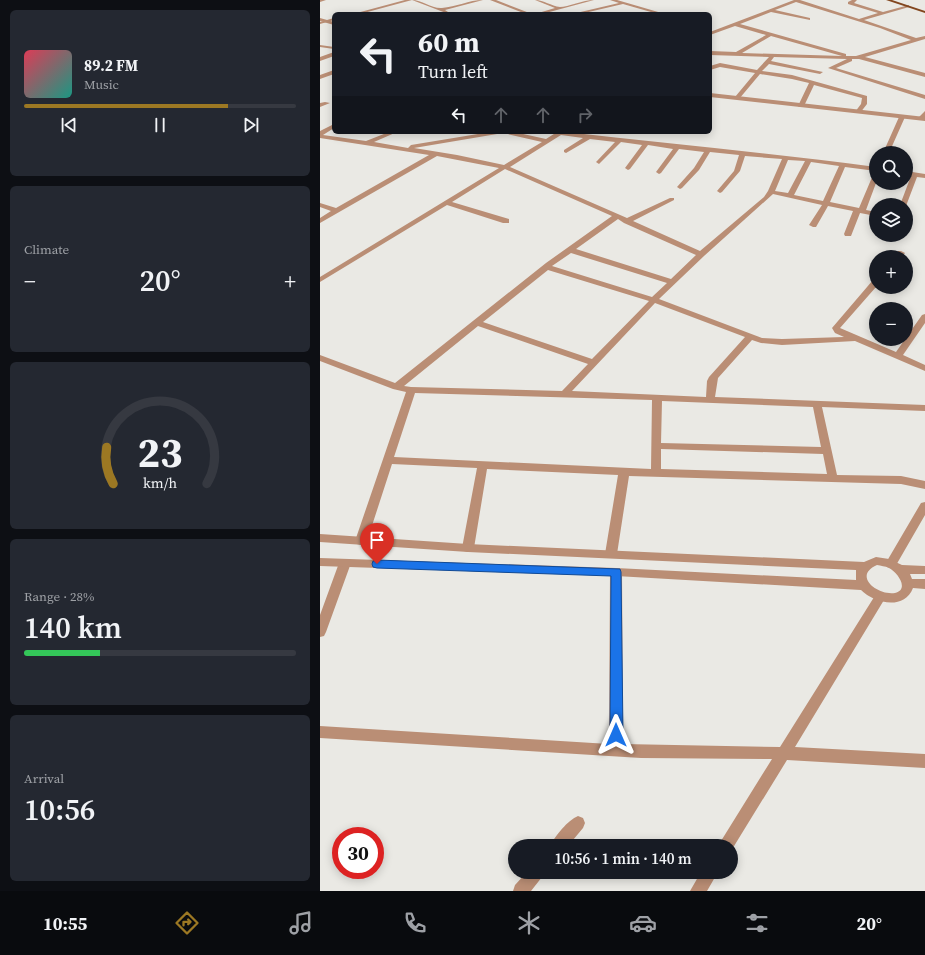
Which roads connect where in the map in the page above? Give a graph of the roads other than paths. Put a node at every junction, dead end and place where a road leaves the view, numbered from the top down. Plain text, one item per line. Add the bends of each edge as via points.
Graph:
1 (324, 0) edge
2 (410, 0) edge
3 (414, 0) edge
4 (481, 0) edge
5 (492, 0) edge
6 (536, 0) edge
7 (592, 0) edge
8 (612, 0) edge
9 (888, 0) edge
10 (320, 1) edge
11 (798, 1) edge
12 (853, 2) edge
13 (623, 3) junction
14 (648, 4) dead end
15 (845, 5) dead end
16 (654, 6) dead end
17 (907, 6) junction
18 (838, 7) dead end
19 (559, 8) junction
20 (441, 10) junction
21 (826, 10) junction
22 (772, 11) junction
23 (923, 11) edge
24 (362, 12) edge
25 (446, 12) edge
26 (525, 12) edge
27 (544, 12) edge
28 (569, 12) edge
29 (583, 12) edge
30 (656, 12) edge
31 (882, 13) junction
32 (320, 19) edge
33 (808, 19) dead end
34 (332, 20) edge
35 (859, 20) junction
36 (326, 21) junction
37 (320, 23) edge
38 (332, 23) edge
39 (734, 24) junction
40 (712, 33) edge
41 (771, 34) junction
42 (925, 37) edge
43 (917, 40) junction
44 (801, 42) junction
45 (320, 46) edge
46 (794, 47) dead end
47 (332, 48) edge
48 (788, 51) dead end
49 (712, 52) edge
50 (731, 53) junction
51 (738, 54) junction
52 (332, 55) edge
53 (774, 55) junction
54 (781, 55) junction
55 (857, 58) junction
56 (320, 59) edge
57 (768, 62) junction
58 (720, 65) junction
59 (712, 67) edge
60 (831, 68) junction
61 (759, 72) junction
62 (820, 72) junction
63 (332, 73) edge
64 (925, 75) edge
65 (320, 77) edge
66 (802, 80) junction
67 (812, 83) junction
68 (712, 95) edge
69 (737, 98) junction
70 (925, 98) edge
71 (327, 102) dead end
72 (320, 105) edge
73 (801, 106) junction
74 (858, 112) junction
75 (925, 113) edge
76 (902, 117) junction
77 (923, 119) edge
78 (332, 127) edge
79 (389, 134) edge
80 (489, 134) edge
81 (514, 134) edge
82 (558, 134) edge
83 (567, 134) edge
84 (320, 135) edge
85 (588, 137) junction
86 (619, 140) junction
87 (547, 141) junction
88 (365, 143) junction
89 (646, 144) junction
90 (889, 146) edge
91 (677, 148) junction
92 (402, 149) junction
93 (566, 151) dead end
94 (708, 151) junction
95 (435, 154) junction
96 (742, 154) junction
97 (786, 158) junction
98 (809, 160) junction
99 (599, 162) dead end
100 (843, 165) junction
101 (505, 167) junction
102 (628, 168) dead end
103 (869, 168) edge
104 (659, 172) dead end
105 (915, 174) joint
106 (925, 176) edge
107 (680, 187) dead end
108 (869, 190) edge
109 (720, 191) dead end
110 (771, 192) junction
111 (790, 196) junction
112 (906, 198) edge
113 (672, 199) dead end
114 (447, 203) junction
115 (826, 203) junction
116 (320, 205) edge
117 (860, 210) junction
118 (337, 211) junction
119 (869, 212) edge
120 (617, 216) junction
121 (320, 221) edge
122 (506, 221) dead end
123 (627, 221) junction
124 (813, 225) dead end
125 (848, 234) dead end
126 (571, 250) junction
127 (701, 254) junction
128 (547, 267) junction
129 (320, 280) edge
130 (673, 282) junction
131 (869, 290) edge
132 (654, 300) junction
133 (925, 317) edge
134 (477, 323) junction
135 (751, 336) junction
136 (854, 339) junction
137 (898, 356) junction
138 (320, 358) edge
139 (594, 363) junction
140 (925, 368) edge
141 (396, 387) junction
142 (411, 390) junction
143 (564, 394) junction
144 (657, 398) junction
145 (710, 400) junction
146 (817, 404) junction
147 (925, 408) edge
148 (657, 446) junction
149 (827, 451) junction
150 (388, 460) junction
151 (483, 464) junction
152 (624, 472) junction
153 (656, 473) junction
154 (833, 478) junction
155 (925, 485) edge
156 (925, 506) edge
157 (320, 538) edge
158 (361, 541) junction
159 (468, 548) junction
160 (611, 554) junction
161 (320, 562) edge
162 (345, 563) junction
163 (864, 566) junction
164 (896, 566) junction
165 (925, 570) edge
166 (616, 572) junction
167 (908, 583) junction
168 (925, 584) edge
169 (863, 585) junction
170 (880, 597) junction
171 (320, 632) edge
172 (320, 732) edge
173 (616, 750) junction
174 (782, 753) junction
175 (925, 761) edge
176 (578, 823) dead end
177 (564, 839) edge
178 (730, 839) edge
179 (531, 879) edge
180 (706, 879) edge
181 (521, 891) edge
182 (698, 891) edge

1 - 10 street
2 - 24 street
3 - 20 street
4 - 20 street
5 - 26 street
6 - 19 street
7 - 19 street
8 - 13 street
9 - 17 main road
11 - 21 street
11 - 22 street
12 - 15 street
12 - 31 street
13 - 29 street
13 - 30 street
14 - 16 street
17 - 23 main road
17 - 31 street
18 - 21 street
19 - 27 street
19 - 28 street
20 - 25 street
21 - 35 street
22 - 33 street
22 - 39 street
31 - 35 street
32 - 36 street
34 - 36 street
35 - 43 street
36 - 37 street
36 - 38 street
39 - 40 street
39 - 41 street
41 - 44 street
41 - 51 street
42 - 43 street
43 - 55 street
44 - 46 street
44 - 55 street
45 - 47 street
48 - 54 street
49 - 50 street
50 - 51 street
50 - 58 street
51 - 53 street
52 - 56 street
53 - 54 street
53 - 57 street
54 - 55 street
55 - 60 street
55 - 64 street
57 - 61 street
57 - 62 street
58 - 59 street
58 - 61 street
60 - 62 street
60 - 70 street
61 - 66 street
61 - 69 street
62 - 66 street
63 - 65 street
66 - 67 street
67 - 73 street
67 - 74 street via 865,97 864,104
68 - 69 street
69 - 73 street
71 - 72 street
73 - 74 street
74 - 76 street
75 - 77 street
76 - 77 street
76 - 90 street
78 - 84 street
79 - 88 street
80 - 92 street
81 - 87 street
82 - 87 street
83 - 85 street
84 - 88 street
85 - 86 street
85 - 93 street
86 - 89 street
86 - 99 street
87 - 101 street
88 - 92 street
89 - 91 street
89 - 102 street
91 - 94 street
91 - 104 street
92 - 95 street
94 - 96 street
94 - 107 street via 697,170
95 - 101 street
95 - 118 street
96 - 97 street
96 - 109 street via 736,171
97 - 98 street
97 - 110 street
98 - 100 street
98 - 111 street
100 - 103 street
100 - 115 street
101 - 114 street
101 - 120 street
105 - 106 street
105 - 112 street
108 - 117 street
110 - 111 street
110 - 127 street
111 - 115 street
113 - 123 street
114 - 122 street
114 - 129 street
115 - 117 street
115 - 124 street
116 - 118 street
117 - 119 street
117 - 125 street
118 - 121 street
120 - 123 street
120 - 126 street
123 - 127 street
126 - 128 street
126 - 130 street
127 - 130 street
128 - 132 street
128 - 134 street
130 - 132 street
131 - 136 street via 836,328
132 - 135 street
132 - 139 street
133 - 137 street
134 - 139 street
134 - 141 street
135 - 136 street via 771,342
135 - 145 street via 714,376
136 - 137 street
137 - 140 street
138 - 141 street
139 - 143 street
141 - 142 street
142 - 143 street
142 - 150 street
143 - 144 street
144 - 145 street
144 - 148 street
145 - 146 street
146 - 147 street
146 - 149 street
148 - 149 street
148 - 153 street
149 - 154 street
150 - 151 street
150 - 158 street
151 - 152 street
151 - 159 street
152 - 153 street
152 - 160 street
153 - 154 street
154 - 155 street via 901,480
156 - 164 street
157 - 158 street
158 - 159 street
159 - 160 street
160 - 163 street
161 - 162 street
162 - 166 street
162 - 171 street
163 - 164 street via 876,561
163 - 169 street via 860,578
164 - 165 street
164 - 167 street via 906,576
166 - 169 street
166 - 173 street
167 - 168 street
167 - 170 street via 907,589 897,597
169 - 170 street
170 - 174 street
172 - 173 street
173 - 174 street
174 - 175 street
174 - 178 street
176 - 177 street
179 - 181 street
180 - 182 street

